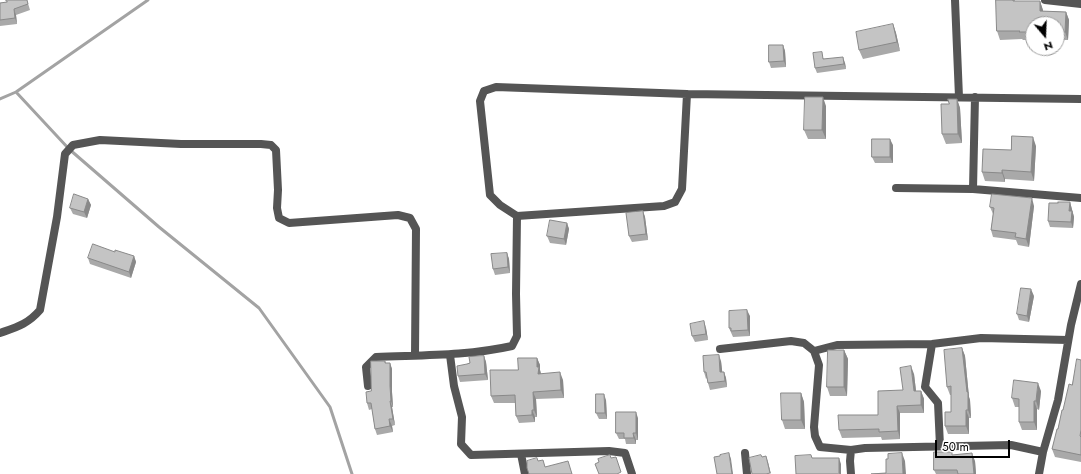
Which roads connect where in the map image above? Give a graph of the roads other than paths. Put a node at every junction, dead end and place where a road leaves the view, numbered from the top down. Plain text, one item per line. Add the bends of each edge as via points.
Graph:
1 (955, 0) edge
2 (1044, 0) edge
3 (1081, 4) edge
4 (687, 94) junction
5 (959, 97) junction
6 (975, 97) junction
7 (1081, 99) edge
8 (896, 188) dead end
9 (972, 189) junction
10 (1081, 198) edge
11 (517, 216) junction
12 (1081, 284) edge
13 (0, 333) edge
14 (1068, 340) junction
15 (932, 344) junction
16 (720, 349) dead end
17 (814, 351) junction
18 (414, 355) junction
19 (450, 355) junction
20 (368, 386) dead end
21 (940, 446) junction
22 (852, 450) junction
23 (1043, 452) junction
24 (745, 453) dead end
25 (521, 454) junction
26 (525, 474) edge
27 (632, 474) edge
28 (747, 474) edge
29 (852, 474) edge
30 (1039, 474) edge

1 - 5 street
2 - 3 street
4 - 5 street
4 - 11 street via 682,189 675,202 664,206
4 - 11 street via 496,87 484,91 480,101 490,195
5 - 6 street
6 - 7 street
6 - 9 street
8 - 9 street
9 - 10 street
11 - 19 street via 517,336 512,346
12 - 14 street
13 - 18 street via 34,318 40,310 57,217 65,154 73,145 100,140 261,144 271,145 276,150 277,208 280,218 289,223 398,215 410,218 416,229
14 - 15 street via 981,338
14 - 23 street via 1058,400
15 - 17 street via 837,345
15 - 21 street via 925,387 938,403
16 - 17 street via 791,341 804,343
17 - 22 street via 819,365 815,436 820,447
18 - 19 street
18 - 20 street via 376,357 366,367
19 - 25 street via 462,417 461,444 471,455
21 - 22 street
21 - 23 street via 1011,445
22 - 29 street
23 - 30 street
24 - 28 street
25 - 26 street
25 - 27 street via 609,451 624,453

